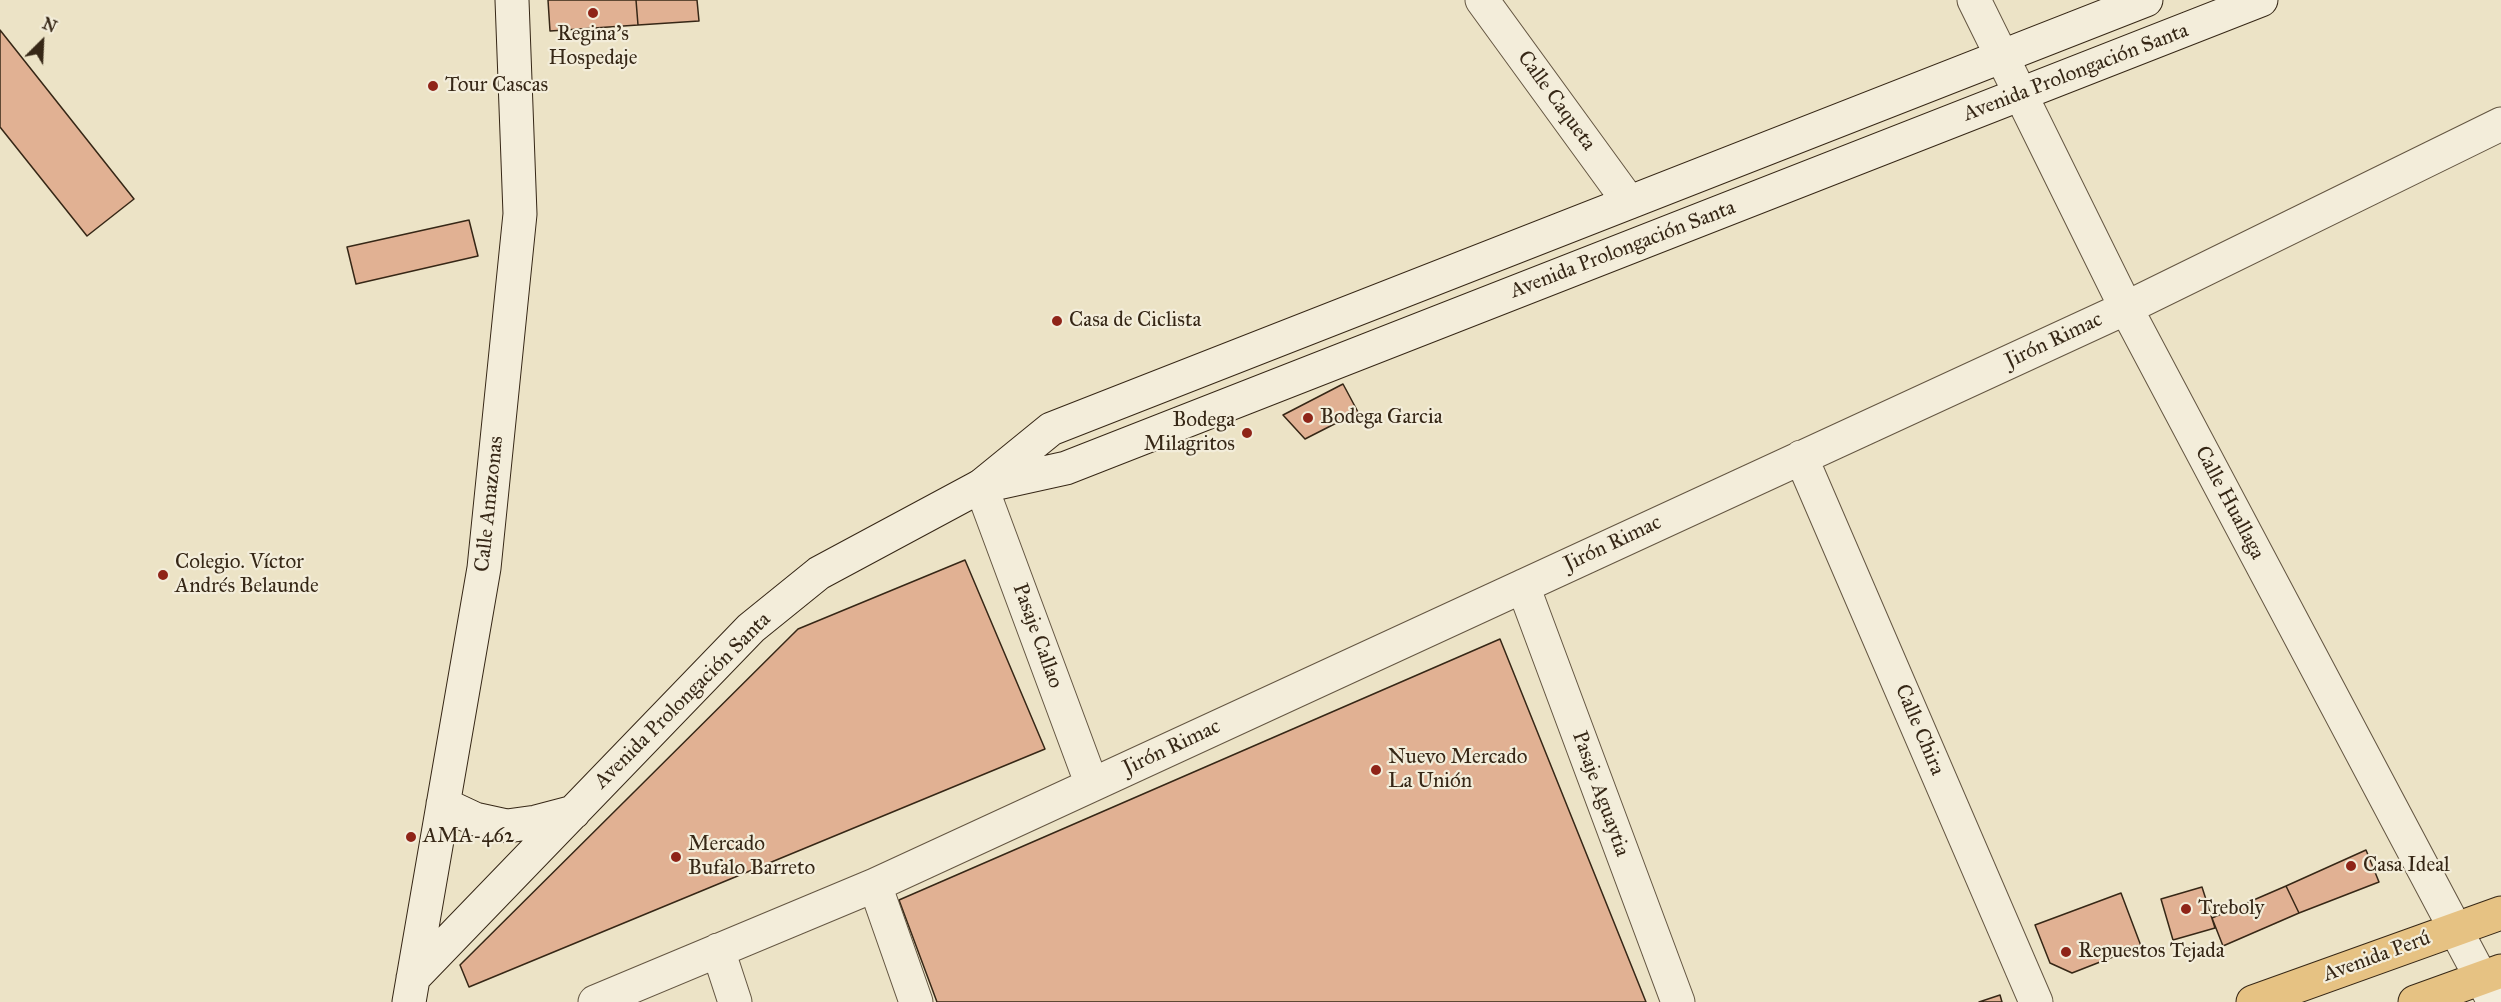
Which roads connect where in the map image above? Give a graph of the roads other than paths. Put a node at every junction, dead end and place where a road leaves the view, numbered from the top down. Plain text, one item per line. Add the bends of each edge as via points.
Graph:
1 (512, 0) edge
2 (1482, 0) edge
3 (1974, 0) edge
4 (2146, 0) edge
5 (2261, 0) edge
6 (2004, 56) junction
7 (2022, 94) junction
8 (2501, 124) edge
9 (1629, 202) junction
10 (2126, 308) junction
11 (1801, 457) junction
12 (981, 486) junction
13 (1523, 586) junction
14 (1092, 785) junction
15 (443, 804) junction
16 (573, 812) junction
17 (875, 885) junction
18 (2501, 913) edge
19 (2455, 929) junction
20 (718, 950) junction
21 (2493, 983) edge
22 (411, 990) edge
23 (733, 995) edge
24 (595, 1002) edge
25 (916, 1002) edge
26 (1678, 1002) edge
27 (2036, 1002) edge
28 (2253, 1002) edge
29 (2415, 1002) edge

1 - 15 street, Calle Amazonas via 520,214 484,568
2 - 9 street, Calle Caqueta
3 - 6 street, Calle Huallaga
4 - 6 street, Avenida Prolongación Santa
5 - 7 street, Avenida Prolongación Santa
6 - 7 street, Calle Huallaga
6 - 9 street, Avenida Prolongación Santa
7 - 10 street, Calle Huallaga
7 - 12 street, Avenida Prolongación Santa via 1066,468
8 - 10 street, Jirón Rimac
9 - 12 street, Avenida Prolongación Santa via 1051,429
10 - 11 street, Jirón Rimac
10 - 19 street, Calle Huallaga
11 - 13 street, Jirón Rimac
11 - 27 street, Calle Chira
12 - 14 street, Pasaje Callao
12 - 16 street, Avenida Prolongación Santa via 819,573 751,628
13 - 14 street, Jirón Rimac
13 - 26 street, Pasaje Aguaytia
14 - 17 street, Jirón Rimac
15 - 16 street via 476,819 507,825
15 - 22 street, Calle Amazonas
16 - 22 street, Avenida Prolongación Santa
17 - 20 street, Jirón Rimac
17 - 25 street
18 - 19 main road, Avenida Perú
19 - 21 street, Calle Huallaga
19 - 28 main road, Avenida Perú
20 - 23 street
20 - 24 street, Jirón Rimac
21 - 29 main road

